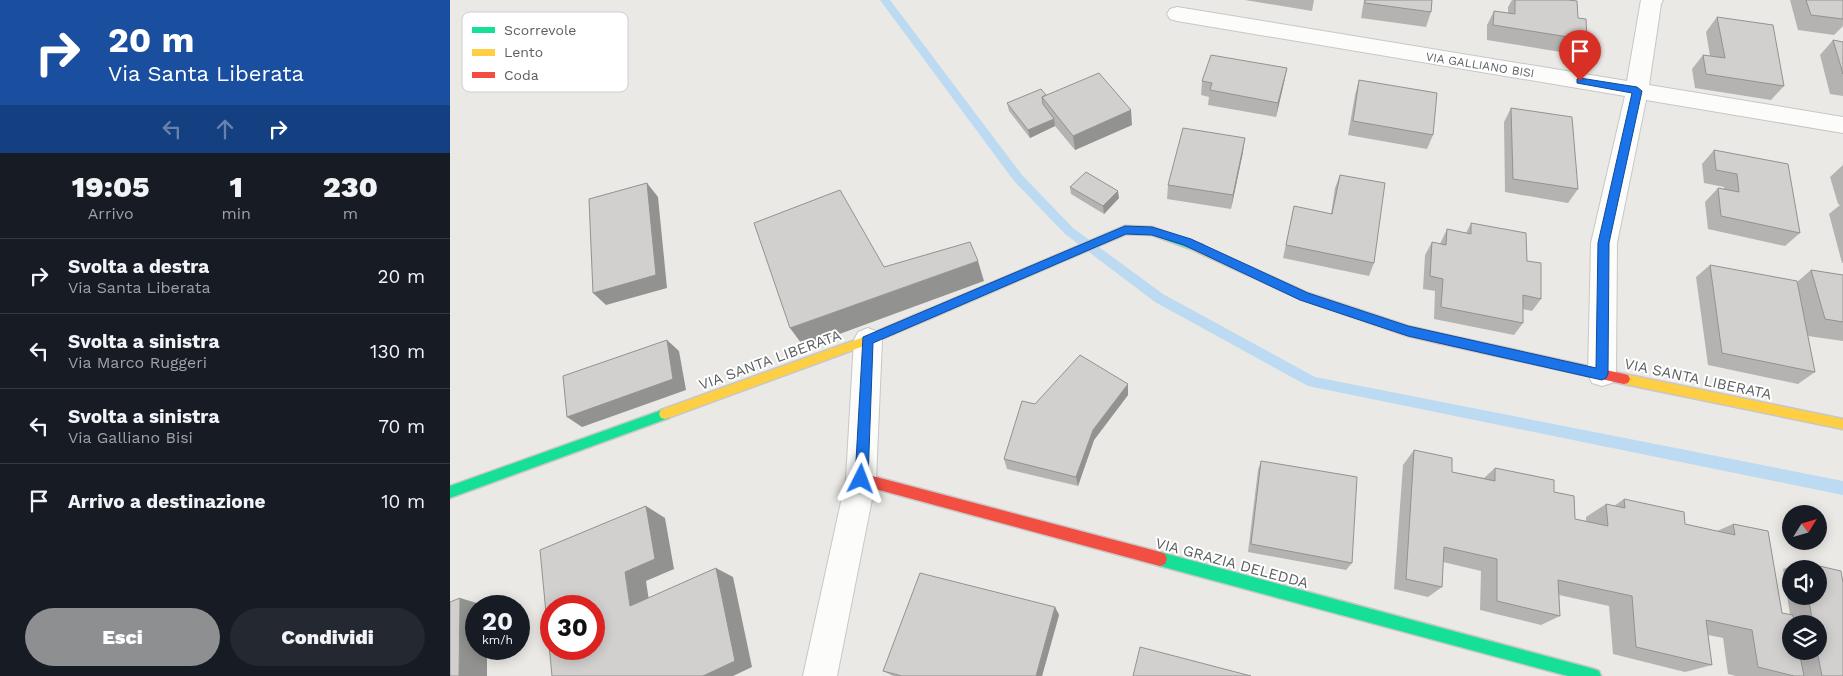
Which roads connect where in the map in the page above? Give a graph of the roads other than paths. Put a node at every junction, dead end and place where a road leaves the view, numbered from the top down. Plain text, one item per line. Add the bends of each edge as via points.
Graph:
1 (1653, 0) edge
2 (1177, 14) dead end
3 (1637, 91) junction
4 (1843, 125) edge
5 (868, 340) junction
6 (1602, 374) junction
7 (1843, 424) edge
8 (861, 479) junction
9 (450, 492) edge
10 (820, 676) edge
11 (1594, 676) edge

1 - 3 street
2 - 3 street, VIA GALLIANO BISI
3 - 4 street, VIA GALLIANO BISI
3 - 6 street via 1604,243
5 - 6 street, VIA SANTA LIBERATA via 1125,230 1152,231 1187,242 1304,296 1408,331
5 - 8 street
5 - 9 street, VIA SANTA LIBERATA
6 - 7 street, VIA SANTA LIBERATA
8 - 10 street
8 - 11 street, VIA GRAZIA DELEDDA

